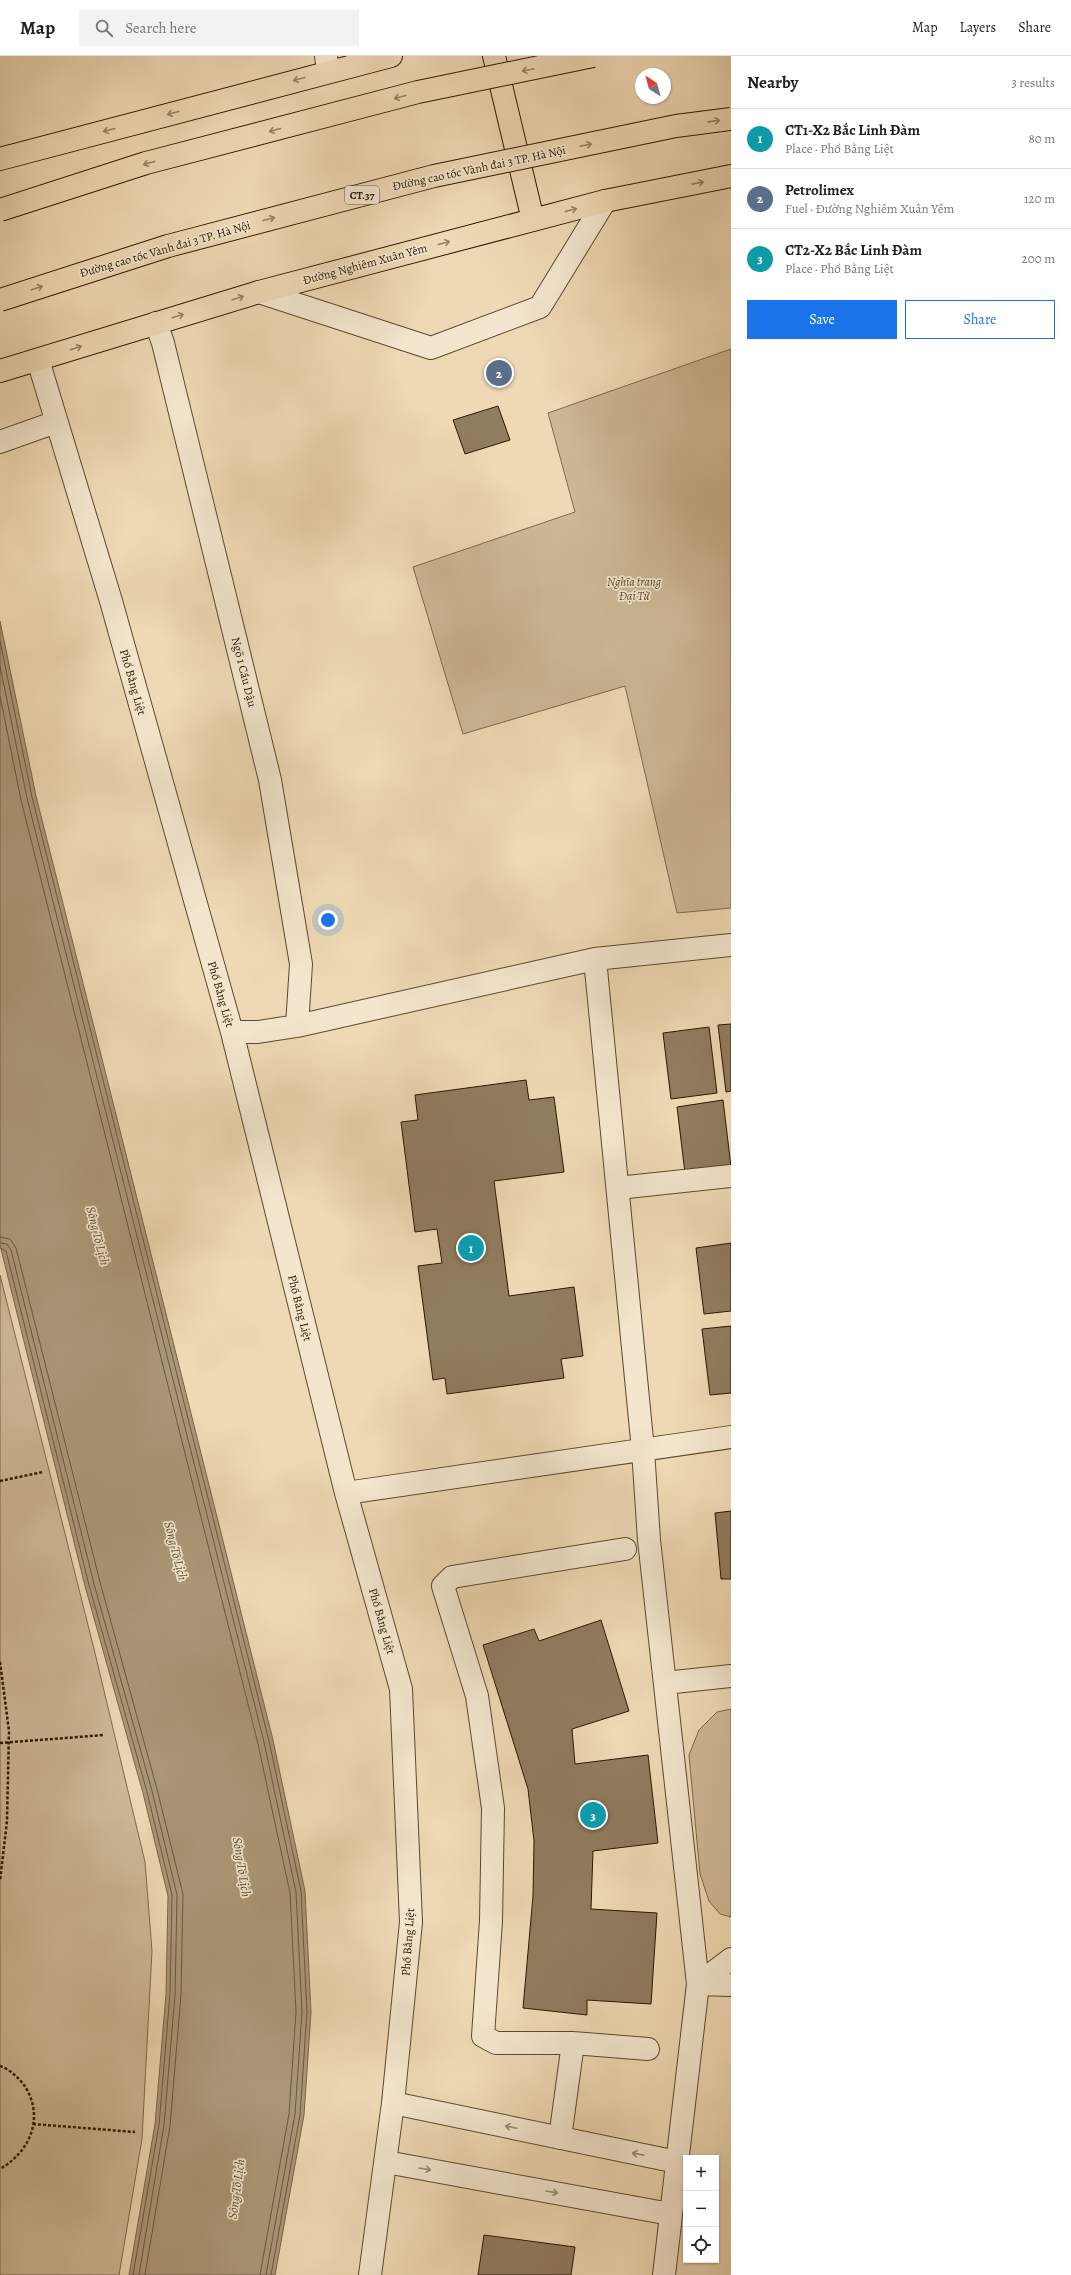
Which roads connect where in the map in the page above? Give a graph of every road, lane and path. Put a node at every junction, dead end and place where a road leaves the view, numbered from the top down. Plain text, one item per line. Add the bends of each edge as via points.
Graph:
1 (391, 56) edge
2 (494, 56) edge
3 (593, 56) edge
4 (327, 64) edge
5 (731, 118) edge
6 (0, 159) edge
7 (731, 176) edge
8 (605, 201) junction
9 (0, 210) edge
10 (533, 220) junction
11 (259, 292) junction
12 (0, 300) edge
13 (156, 323) junction
14 (38, 360) junction
15 (2, 370) edge
16 (56, 422) junction
17 (0, 442) edge
18 (731, 945) edge
19 (595, 959) junction
20 (297, 1026) junction
21 (232, 1032) junction
22 (731, 1176) edge
23 (618, 1188) junction
24 (731, 1437) edge
25 (643, 1450) junction
26 (43, 1472) dead end
27 (0, 1481) edge
28 (346, 1493) junction
29 (625, 1549) dead end
30 (0, 1662) edge
31 (731, 1676) edge
32 (665, 1684) junction
33 (104, 1736) dead end
34 (0, 1743) edge
35 (8, 1743) junction
36 (0, 1881) edge
37 (731, 1959) edge
38 (698, 1984) junction
39 (731, 1985) edge
40 (573, 2043) junction
41 (648, 2049) dead end
42 (0, 2066) edge
43 (393, 2103) junction
44 (33, 2124) junction
45 (135, 2132) dead end
46 (560, 2138) junction
47 (386, 2162) junction
48 (677, 2162) junction
49 (0, 2169) edge
50 (670, 2214) junction
51 (370, 2275) edge
52 (664, 2275) edge

1 - 4 main road
2 - 10 main road
3 -> 9 main road, bridge via 418,92 146,163
4 -> 6 main road
12 -> 5 main road, Đường cao tốc Vành đai 3 TP. Hà Nội / CT.37, bridge via 168,246 434,176 676,126
8 -> 7 main road, Đường Nghiêm Xuân Yêm
10 -> 8 main road, Đường Nghiêm Xuân Yêm
8 - 11 street via 540,308 430,348
11 -> 10 main road, Đường Nghiêm Xuân Yêm
13 -> 11 main road, Đường Nghiêm Xuân Yêm
14 -> 13 main road, Đường Nghiêm Xuân Yêm
13 - 20 street, Ngõ 1 Cầu Dậu via 270,780 301,964
14 - 15 main road, Đường Nghiêm Xuân Yêm
14 - 16 street, Phố Bằng Liệt
16 - 17 street
16 - 21 street, Phố Bằng Liệt via 111,601
18 - 19 street
19 - 20 street
19 - 23 street
20 - 21 street via 258,1032
21 - 28 street, Phố Bằng Liệt
22 - 23 street
23 - 25 street
24 - 25 street
25 - 28 street
25 - 32 street via 649,1540
26 - 27 path
28 - 43 street, Phố Bằng Liệt via 401,1689 411,1922
29 - 40 street via 452,1577 443,1586 477,1696 493,1808 491,1921 483,2036 488,2041 496,2043
30 - 35 path
31 - 32 street
32 - 38 street
33 - 35 path
34 - 35 path
35 - 36 path via 7,1821
37 - 38 street
38 - 39 street
38 - 48 street
40 - 41 street
40 - 46 street
42 - 44 path via 19,2079 30,2094 34,2112
46 -> 43 street
43 - 47 street, Phố Bằng Liệt
44 - 45 path
44 - 49 path via 33,2131 25,2148 13,2161
48 -> 46 street
47 -> 50 street
47 - 51 street, Phố Bằng Liệt
48 - 50 street
50 - 52 street

